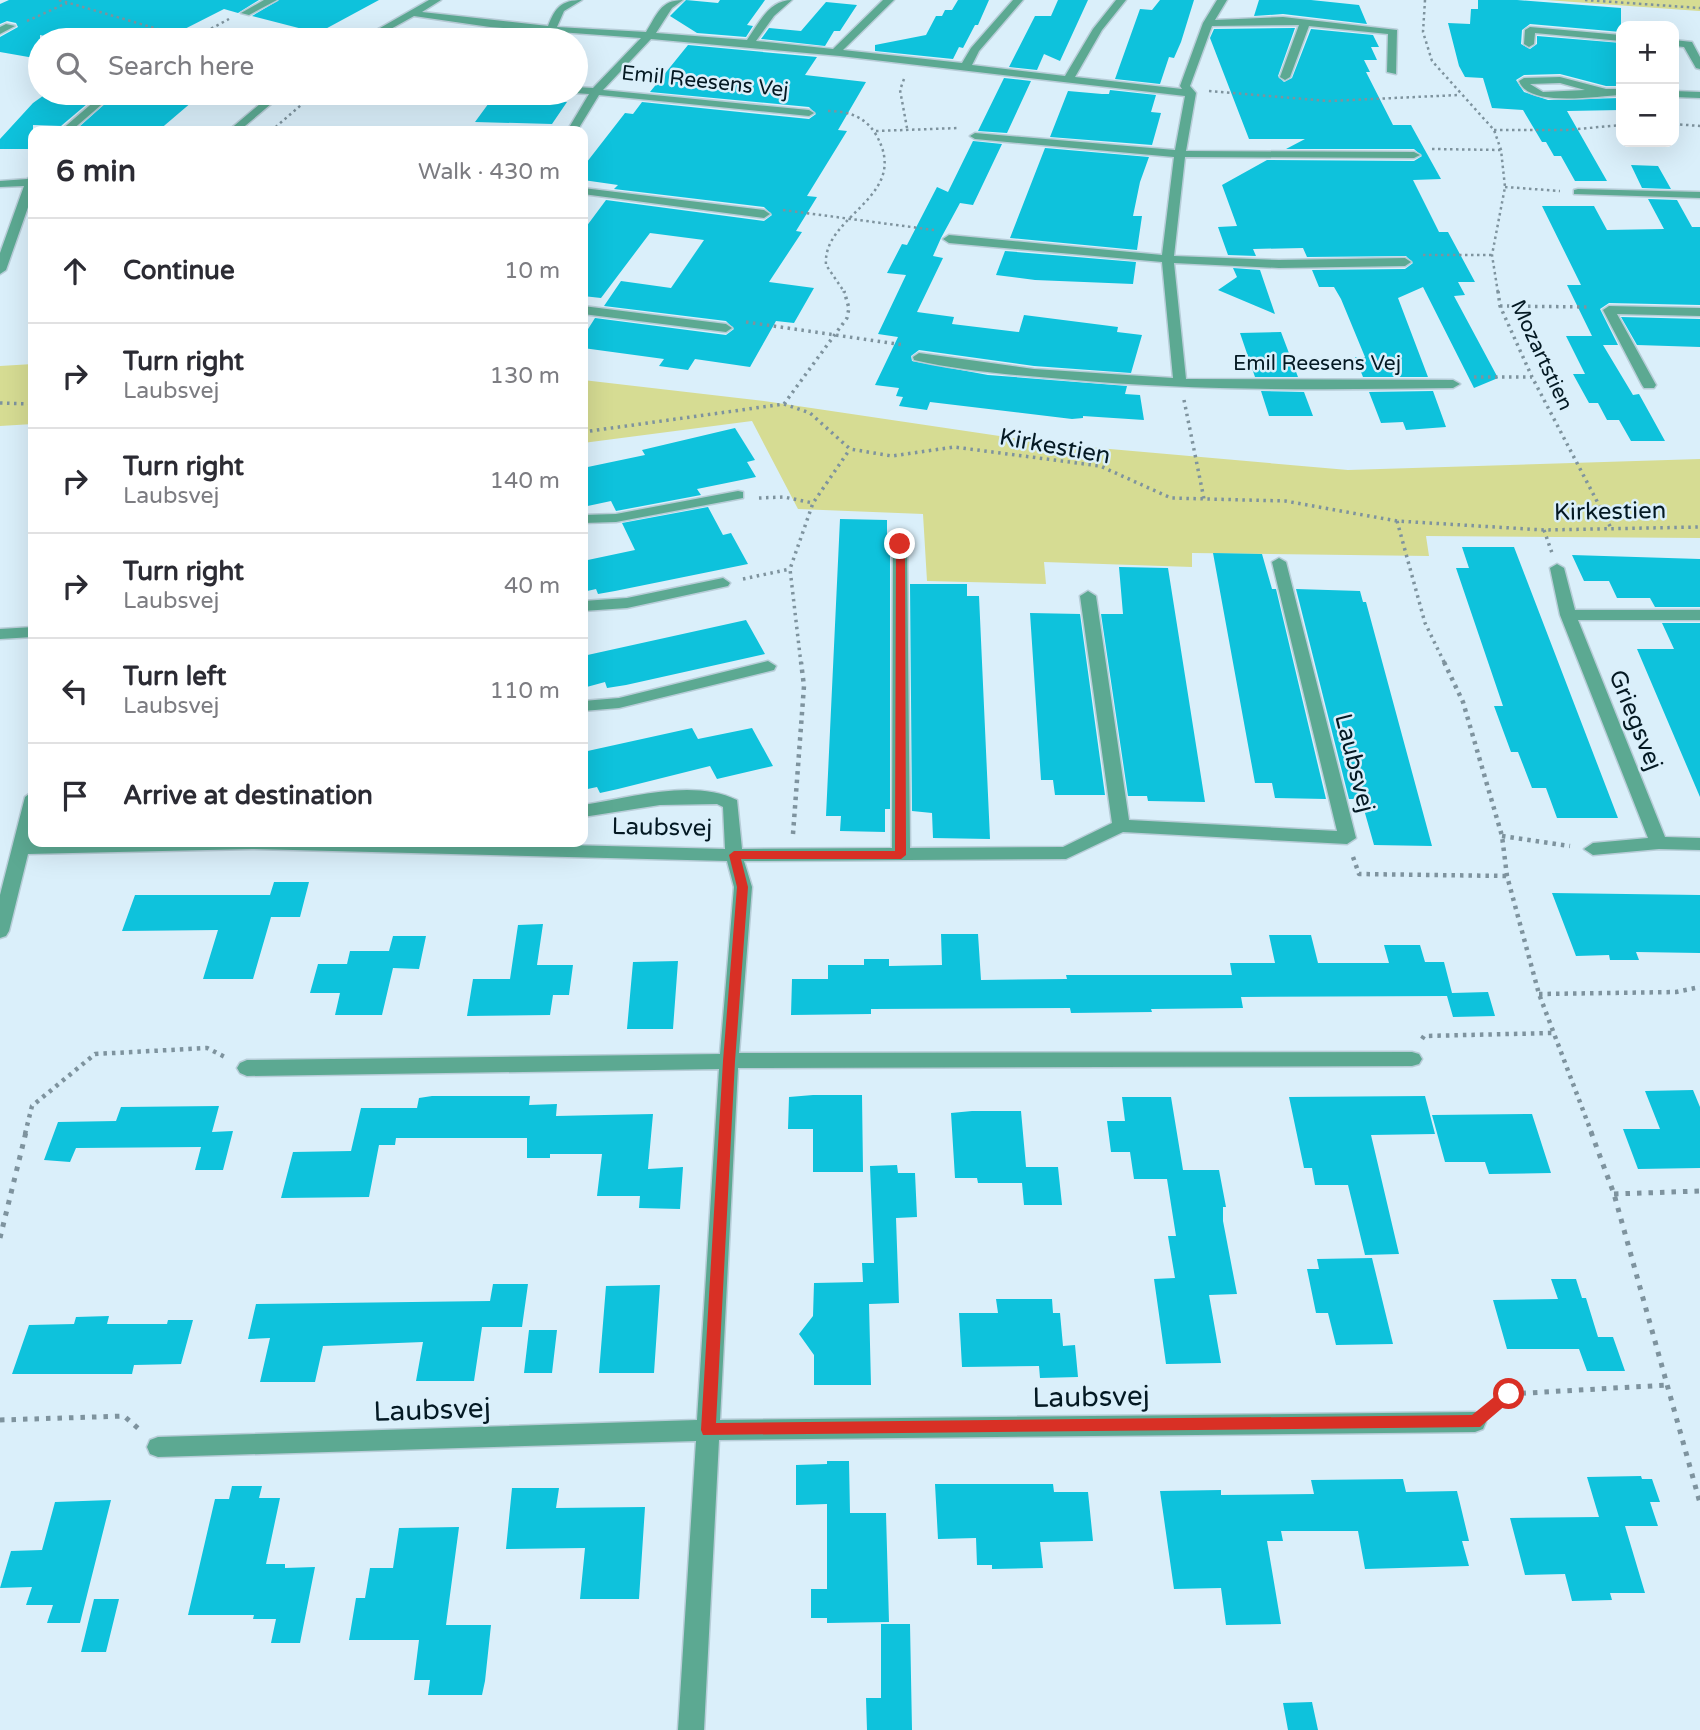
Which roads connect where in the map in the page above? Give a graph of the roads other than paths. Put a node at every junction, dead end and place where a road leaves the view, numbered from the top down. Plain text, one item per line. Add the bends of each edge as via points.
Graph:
1 (272, 0) edge
2 (436, 0) edge
3 (576, 0) edge
4 (678, 0) edge
5 (787, 0) edge
6 (890, 0) edge
7 (1018, 0) edge
8 (1121, 0) edge
9 (1222, 0) edge
10 (246, 13) road end
11 (413, 13) junction
12 (1305, 22) junction
13 (1208, 23) junction
14 (386, 28) edge
15 (522, 28) edge
16 (552, 28) edge
17 (588, 31) edge
18 (650, 34) junction
19 (1616, 38) edge
20 (750, 43) junction
21 (1679, 43) edge
22 (1529, 44) dead end
23 (834, 53) junction
24 (1700, 66) edge
25 (965, 68) junction
26 (1392, 72) dead end
27 (1285, 77) dead end
28 (1068, 79) junction
29 (588, 90) edge
30 (597, 90) junction
31 (1604, 92) junction
32 (1616, 92) edge
33 (1191, 93) junction
34 (1679, 94) edge
35 (1700, 95) edge
36 (96, 105) edge
37 (264, 105) edge
38 (588, 105) edge
39 (588, 105) edge
40 (809, 113) road end
41 (71, 126) edge
42 (239, 126) edge
43 (575, 126) edge
44 (975, 136) road end
45 (1180, 154) junction
46 (1414, 155) road end
47 (28, 181) edge
48 (0, 184) edge
49 (28, 192) edge
50 (588, 192) edge
51 (1578, 192) road end
52 (1700, 195) edge
53 (764, 214) road end
54 (949, 239) road end
55 (1168, 259) junction
56 (1405, 262) road end
57 (0, 270) edge
58 (588, 311) edge
59 (1700, 312) edge
60 (726, 328) road end
61 (919, 357) road end
62 (1180, 382) junction
63 (1453, 384) road end
64 (1649, 385) dead end
65 (738, 495) road end
66 (588, 519) edge
67 (900, 544) dead end
68 (1279, 562) dead end
69 (1557, 568) dead end
70 (723, 583) road end
71 (1088, 596) dead end
72 (588, 606) edge
73 (1568, 615) junction
74 (1700, 615) edge
75 (28, 632) edge
76 (0, 634) edge
77 (768, 666) dead end
78 (588, 706) edge
79 (588, 810) edge
80 (28, 818) edge
81 (1121, 827) junction
82 (1659, 844) junction
83 (1700, 844) edge
84 (67, 847) edge
85 (413, 847) edge
86 (21, 848) junction
87 (1592, 849) road end
88 (734, 855) junction
89 (901, 855) junction
90 (0, 931) edge
91 (1412, 1059) road end
92 (729, 1061) junction
93 (247, 1068) road end
94 (1475, 1422) road end
95 (708, 1430) junction
96 (158, 1447) road end
97 (691, 1730) edge

1 - 10 street
2 - 11 street
3 - 16 street via 561,9
4 - 18 street, Emil Reesens Vej via 668,6
5 - 20 street, Emil Reesens Vej
6 - 23 street
7 - 25 street
8 - 28 street
9 - 13 street
11 - 14 street
11 - 15 street, Emil Reesens Vej
12 - 13 street
12 - 26 street via 1393,32
12 - 27 street
13 - 33 street via 1185,86
17 - 18 street, Emil Reesens Vej
18 - 20 street, Emil Reesens Vej
18 - 30 street, Emil Reesens Vej
19 - 22 street via 1530,30
20 - 23 street, Emil Reesens Vej
21 - 24 street via 1688,44
23 - 25 street, Emil Reesens Vej
25 - 28 street, Emil Reesens Vej
28 - 33 street, Emil Reesens Vej
29 - 30 street, Emil Reesens Vej
30 - 39 street, Emil Reesens Vej
30 - 40 street, Emil Reesens Vej
31 - 31 street via 1560,80 1524,81 1531,92 1542,95
31 - 32 street
33 - 45 street
34 - 35 street
36 - 41 street
37 - 42 street
38 - 43 street, Emil Reesens Vej
44 - 45 street
45 - 46 street
45 - 55 street
47 - 48 street
49 - 57 street
50 - 53 street
51 - 52 street
54 - 55 street
55 - 56 street via 1279,264
55 - 62 street
58 - 60 street
59 - 64 street via 1609,310
61 - 62 street, Emil Reesens Vej via 1035,373
62 - 63 street, Emil Reesens Vej
65 - 66 street via 616,518
67 - 89 street
68 - 81 street, Laubsvej via 1347,838
69 - 73 street, Griegsvej
70 - 72 street via 627,603
71 - 81 street
73 - 74 street
73 - 82 street, Griegsvej
75 - 76 street
77 - 78 street via 619,703
79 - 88 street, Laubsvej via 692,796 725,798 731,804
80 - 86 street
81 - 89 street, Laubsvej via 1066,853
82 - 83 street
82 - 87 street
84 - 86 street, Laubsvej
85 - 88 street, Laubsvej
86 - 90 street
88 - 89 street, Laubsvej
88 - 92 street, Laubsvej via 743,887
91 - 92 street
92 - 93 street
92 - 95 street, Laubsvej
94 - 95 street, Laubsvej
95 - 96 street, Laubsvej
95 - 97 street, Laubsvej

